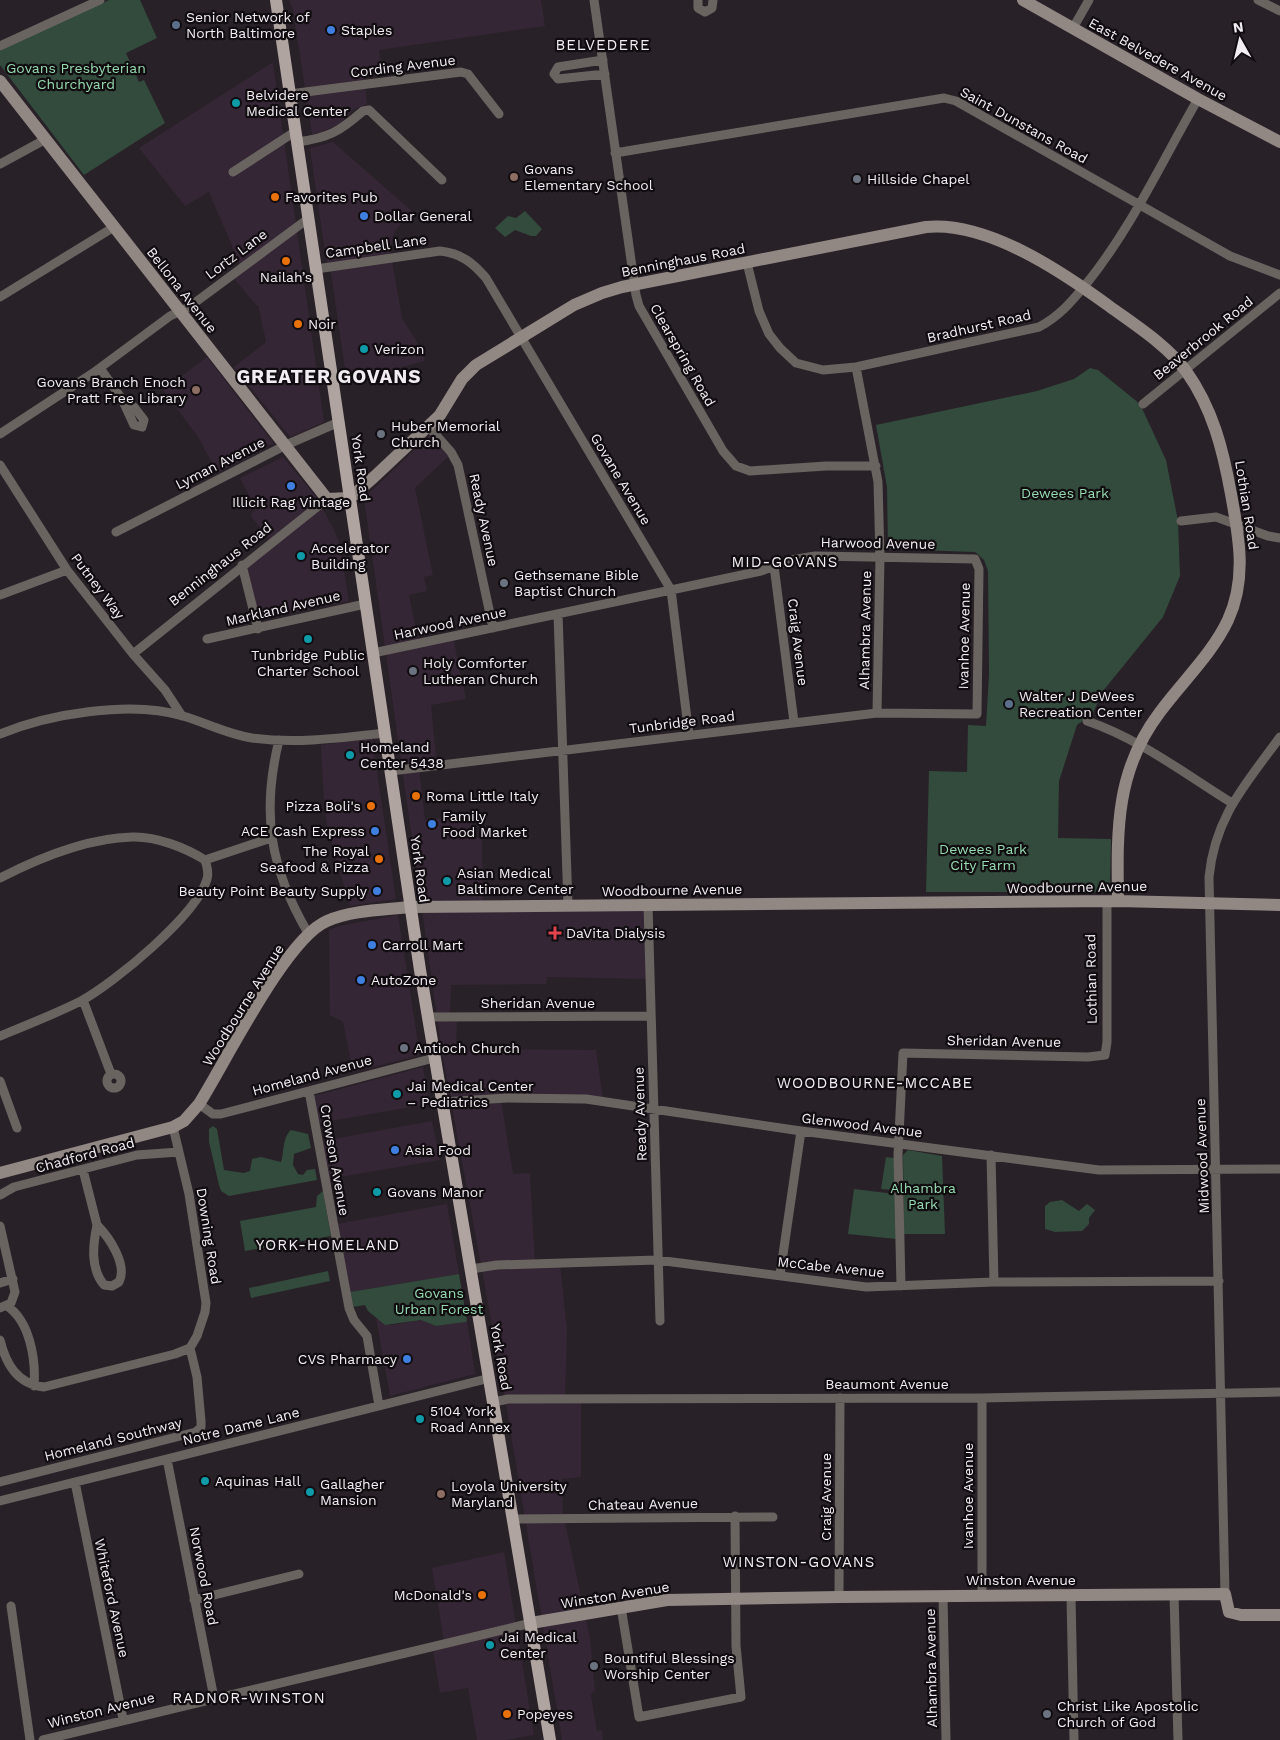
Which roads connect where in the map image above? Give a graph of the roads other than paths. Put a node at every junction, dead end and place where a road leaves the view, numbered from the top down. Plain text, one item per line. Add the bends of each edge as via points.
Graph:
1 (100, 0) edge
2 (276, 0) edge
3 (594, 0) edge
4 (698, 0) edge
5 (713, 0) edge
6 (1023, 0) edge
7 (1089, 0) edge
8 (1258, 0) edge
9 (1280, 11) edge
10 (1073, 28) junction
11 (0, 46) edge
12 (603, 60) junction
13 (605, 74) junction
14 (0, 80) edge
15 (290, 94) junction
16 (1198, 99) junction
17 (499, 114) dead end
18 (296, 137) junction
19 (46, 139) junction
20 (1280, 142) edge
21 (615, 153) junction
22 (0, 164) edge
23 (233, 172) dead end
24 (442, 180) dead end
25 (1140, 206) junction
26 (309, 218) junction
27 (114, 227) junction
28 (469, 260) joint
29 (747, 263) junction
30 (316, 269) junction
31 (1280, 275) edge
32 (634, 285) junction
33 (1083, 287) junction
34 (1280, 293) edge
35 (0, 297) edge
36 (180, 312) junction
37 (521, 338) junction
38 (856, 367) junction
39 (100, 368) junction
40 (1186, 371) junction
41 (122, 399) dead end
42 (1143, 404) dead end
43 (339, 422) junction
44 (428, 426) junction
45 (0, 434) edge
46 (286, 446) junction
47 (0, 466) edge
48 (876, 466) junction
49 (350, 498) junction
50 (327, 499) junction
51 (1181, 521) dead end
52 (1237, 523) junction
53 (116, 532) dead end
54 (1280, 538) edge
55 (880, 557) junction
56 (975, 559) joint
57 (242, 564) junction
58 (774, 566) junction
59 (67, 570) junction
60 (671, 590) junction
61 (0, 595) edge
62 (365, 604) junction
63 (558, 614) junction
64 (493, 628) junction
65 (258, 629) junction
66 (207, 639) dead end
67 (373, 653) junction
68 (132, 654) junction
69 (877, 713) junction
70 (977, 714) joint
71 (182, 716) junction
72 (1087, 721) dead end
73 (794, 722) junction
74 (384, 733) junction
75 (0, 734) edge
76 (688, 735) junction
77 (1280, 737) edge
78 (280, 740) junction
79 (1139, 744) junction
80 (563, 751) junction
81 (390, 771) junction
82 (1232, 803) junction
83 (271, 838) junction
84 (206, 860) junction
85 (0, 878) edge
86 (1112, 902) junction
87 (1208, 902) junction
88 (1280, 904) edge
89 (648, 905) junction
90 (568, 906) junction
91 (410, 907) junction
92 (308, 933) junction
93 (83, 1000) junction
94 (649, 1016) junction
95 (428, 1017) junction
96 (0, 1036) edge
97 (1105, 1055) joint
98 (434, 1058) junction
99 (111, 1074) dead end
100 (0, 1081) edge
101 (309, 1091) junction
102 (442, 1102) junction
103 (199, 1104) junction
104 (654, 1110) junction
105 (173, 1127) junction
106 (17, 1128) dead end
107 (801, 1132) junction
108 (900, 1144) junction
109 (179, 1152) junction
110 (991, 1156) junction
111 (1280, 1169) edge
112 (83, 1170) junction
113 (1217, 1170) junction
114 (0, 1173) edge
115 (0, 1195) edge
116 (97, 1224) junction
117 (0, 1226) edge
118 (1, 1236) edge
119 (657, 1260) junction
120 (471, 1269) junction
121 (780, 1275) junction
122 (13, 1279) junction
123 (1219, 1281) junction
124 (994, 1282) junction
125 (0, 1283) edge
126 (900, 1286) junction
127 (3, 1307) edge
128 (660, 1321) dead end
129 (0, 1340) edge
130 (190, 1348) junction
131 (490, 1378) junction
132 (34, 1386) junction
133 (1280, 1392) edge
134 (1221, 1393) junction
135 (840, 1398) junction
136 (982, 1398) junction
137 (494, 1402) junction
138 (379, 1406) junction
139 (167, 1459) junction
140 (0, 1482) edge
141 (75, 1482) junction
142 (0, 1501) edge
143 (735, 1516) junction
144 (773, 1517) dead end
145 (513, 1519) junction
146 (299, 1574) dead end
147 (1174, 1594) junction
148 (1225, 1594) junction
149 (982, 1595) junction
150 (839, 1596) junction
151 (943, 1596) junction
152 (1071, 1596) junction
153 (194, 1600) junction
154 (736, 1600) junction
155 (11, 1606) dead end
156 (621, 1607) junction
157 (1280, 1615) edge
158 (531, 1623) junction
159 (214, 1698) junction
160 (123, 1719) junction
161 (30, 1740) edge
162 (42, 1740) edge
163 (550, 1740) edge
164 (946, 1740) edge
165 (1074, 1740) edge
166 (1178, 1740) edge

1 - 11 street
2 - 15 main road, York Road
3 - 12 street, Clearspring Road
4 - 5 street via 698,8 705,12 712,8
6 - 10 street, East Belvedere Avenue
7 - 10 street
8 - 9 street
10 - 16 street, East Belvedere Avenue
12 - 13 street, Clearspring Road
12 - 13 street via 558,67 554,74 565,80
13 - 21 street, Clearspring Road
14 - 19 street, Bellona Avenue
15 - 17 street, Cording Avenue via 462,72 468,74
15 - 18 main road, York Road
16 - 20 street, East Belvedere Avenue
16 - 25 street, Bradhurst Road
18 - 23 street
18 - 24 street via 320,139 333,135 368,110
18 - 26 main road, York Road
19 - 22 street
19 - 27 street, Bellona Avenue
21 - 25 street, Saint Dunstans Road via 944,98 956,101
21 - 32 street, Clearspring Road
25 - 31 street, Saint Dunstans Road via 1230,256
25 - 33 street, Bradhurst Road via 1113,250
26 - 30 main road, York Road
26 - 36 street, Lortz Lane
27 - 35 street
27 - 36 street, Bellona Avenue
28 - 30 street, Campbell Lane via 449,252 432,251
28 - 37 street, Govane Avenue via 486,278
29 - 32 street, Benninghaus Road
29 - 33 street, Benninghaus Road via 926,227 945,226 991,238
29 - 38 street via 764,324 785,353 796,363 823,370
30 - 43 main road, York Road
32 - 37 street, Benninghaus Road via 587,299
32 - 48 street, Clearspring Road via 639,306 736,466 750,471
33 - 38 street, Bradhurst Road via 1056,317 1039,327
33 - 40 street, Lothian Road via 1171,355
34 - 40 street, Beaverbrook Road
36 - 39 street
36 - 46 street, Bellona Avenue
37 - 44 street, Benninghaus Road via 470,370 440,415
37 - 60 street, Govane Avenue
38 - 48 street, Alhambra Avenue
39 - 41 street
39 - 45 street
40 - 42 street, Beaverbrook Road
40 - 52 street, Lothian Road via 1206,405 1219,438
43 - 46 street, Lyman Avenue
43 - 49 main road, York Road
44 - 49 street, Benninghaus Road
44 - 64 street, Ready Avenue via 458,465
46 - 50 street, Bellona Avenue
46 - 53 street, Lyman Avenue
47 - 59 street, Putney Way
48 - 55 street, Alhambra Avenue
49 - 50 street
49 - 62 main road, York Road
50 - 57 street, Benninghaus Road
51 - 52 street via 1216,517
52 - 54 street
52 - 79 street, Lothian Road via 1240,570 1228,619 1216,641 1158,713
55 - 56 street, Harwood Avenue
55 - 58 street, Harwood Avenue via 805,556
55 - 69 street, Alhambra Avenue
56 - 70 street, Ivanhoe Avenue via 979,569
57 - 65 street
57 - 68 street, Benninghaus Road
58 - 60 street, Harwood Avenue
58 - 73 street, Craig Avenue
59 - 61 street
59 - 68 street, Putney Way
60 - 63 street, Harwood Avenue
60 - 76 street, Govane Avenue
62 - 65 street, Markland Avenue
62 - 67 main road, York Road
63 - 64 street, Harwood Avenue
63 - 80 street
64 - 67 street, Harwood Avenue
65 - 66 street, Markland Avenue
67 - 74 main road, York Road
68 - 71 street, Putney Way via 165,690
69 - 70 street, Tunbridge Road
69 - 73 street, Tunbridge Road
71 - 75 street via 152,711 105,710 56,717
71 - 78 street via 236,736
72 - 79 street via 1114,730
73 - 76 street, Tunbridge Road
74 - 78 street via 316,741
74 - 81 main road, York Road
76 - 80 street, Tunbridge Road
77 - 82 street, Midwood Avenue
78 - 83 street via 271,783
79 - 82 street
79 - 86 street, Lothian Road via 1126,779 1120,808
80 - 81 street, Tunbridge Road
80 - 90 street
81 - 91 main road, York Road
82 - 87 street, Midwood Avenue via 1214,846
83 - 84 street
83 - 92 street via 284,886
84 - 85 street via 174,846 133,837 93,842 67,850
84 - 93 street via 207,880 181,917 133,964
86 - 87 street, Woodbourne Avenue
86 - 89 street, Woodbourne Avenue
86 - 97 street, Lothian Road via 1105,958
87 - 88 street, Woodbourne Avenue
87 - 113 street, Midwood Avenue
89 - 90 street, Woodbourne Avenue
89 - 94 street, Ready Avenue
90 - 91 street, Woodbourne Avenue
91 - 92 street, Woodbourne Avenue via 328,920
91 - 95 main road, York Road
92 - 103 street, Woodbourne Avenue via 268,988
93 - 96 street
93 - 99 street
94 - 95 street, Sheridan Avenue
94 - 104 street, Ready Avenue
95 - 98 main road, York Road
97 - 108 street, Sheridan Avenue via 903,1053
98 - 101 street, Homeland Avenue
98 - 102 main road, York Road
100 - 106 street
101 - 103 street, Homeland Avenue via 221,1114 214,1114
101 - 138 street, Crowson Avenue via 348,1308 367,1336
102 - 104 street, Glenwood Avenue via 549,1097 586,1099
102 - 120 main road, York Road
103 - 105 street, Woodbourne Avenue via 184,1121
104 - 107 street, Glenwood Avenue
104 - 119 street, Ready Avenue
105 - 109 street, Downing Road
105 - 114 street
107 - 108 street, Glenwood Avenue
107 - 121 street
108 - 110 street, Glenwood Avenue
108 - 126 street
109 - 112 street, Chadford Road via 148,1153
109 - 130 street, Downing Road via 202,1266 206,1303 202,1324
110 - 113 street, Glenwood Avenue via 1099,1170
110 - 124 street
111 - 113 street, Glenwood Avenue
112 - 115 street, Chadford Road via 14,1188
112 - 116 street
113 - 123 street, Midwood Avenue
116 - 116 street via 95,1268 104,1285 112,1286 118,1282 122,1272 115,1252
117 - 118 street
118 - 122 street
119 - 120 street, McCabe Avenue via 497,1265
119 - 121 street, McCabe Avenue
119 - 128 street, Ready Avenue
120 - 131 main road, York Road
121 - 126 street, McCabe Avenue via 866,1287
122 - 125 street
122 - 127 street via 15,1296
123 - 124 street, McCabe Avenue
123 - 134 street, Midwood Avenue
124 - 126 street, McCabe Avenue
127 - 132 street via 16,1313 25,1328 34,1362
129 - 132 street via 8,1364 16,1375
130 - 132 street via 66,1382
130 - 140 street, Homeland Southway via 201,1420 201,1427 196,1432
131 - 137 main road, York Road
131 - 138 street, Notre Dame Lane
133 - 134 street, Beaumont Avenue
134 - 136 street, Beaumont Avenue
134 - 148 street, Midwood Avenue
135 - 136 street, Beaumont Avenue
135 - 137 street, Beaumont Avenue via 508,1399
135 - 150 street, Craig Avenue
136 - 149 street, Ivanhoe Avenue
137 - 145 main road, York Road
138 - 139 street, Notre Dame Lane
139 - 141 street, Notre Dame Lane
139 - 153 street, Norwood Road
141 - 142 street, Notre Dame Lane
141 - 160 street, Whiteford Avenue
143 - 144 street, Chateau Avenue
143 - 145 street, Chateau Avenue
143 - 154 street
145 - 158 main road, York Road
146 - 153 street
147 - 148 street, Winston Avenue
147 - 152 street, Winston Avenue
147 - 166 street
148 - 157 street via 1229,1612
149 - 151 street, Winston Avenue
149 - 152 street, Winston Avenue
150 - 151 street, Winston Avenue
150 - 154 street, Winston Avenue
151 - 164 street, Alhambra Avenue
152 - 165 street
153 - 159 street, Norwood Road
154 - 156 street, Winston Avenue via 667,1600
154 - 156 street via 741,1697 642,1717 639,1716
155 - 161 street
156 - 158 street, Winston Avenue
158 - 159 street, Winston Avenue
158 - 163 main road, York Road
159 - 160 street, Winston Avenue
160 - 162 street, Winston Avenue

